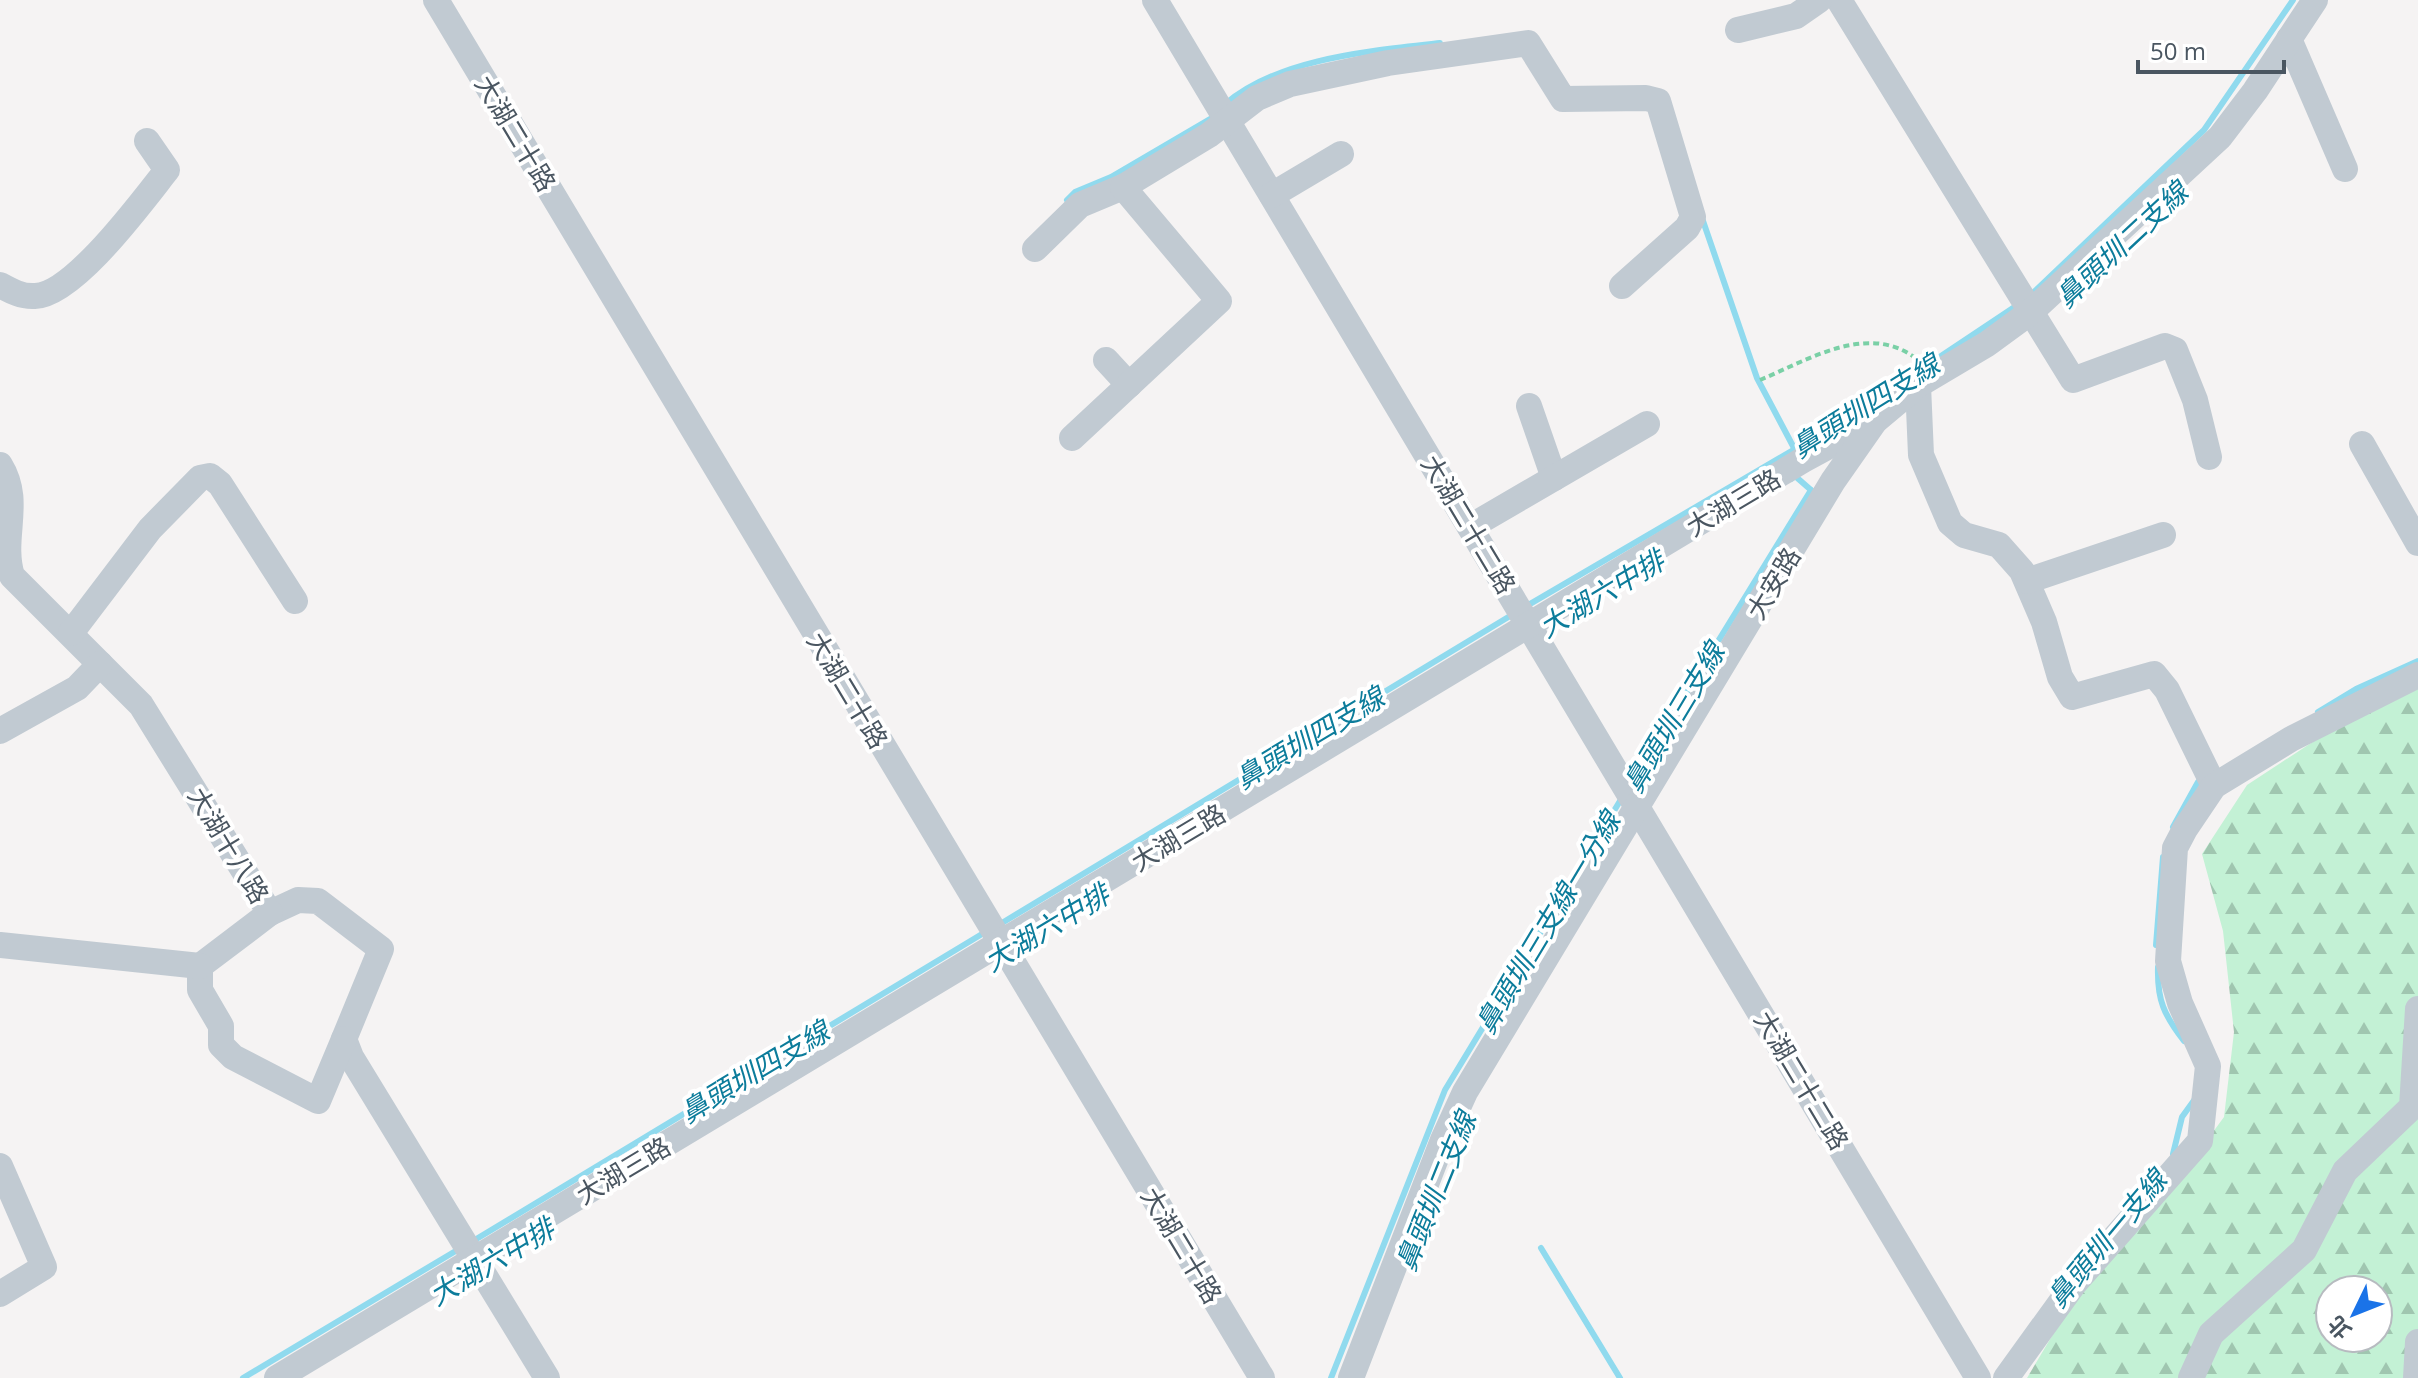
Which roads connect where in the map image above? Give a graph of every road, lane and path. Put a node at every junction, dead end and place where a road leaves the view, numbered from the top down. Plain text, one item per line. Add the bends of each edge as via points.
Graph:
1 (436, 0) edge
2 (1155, 0) edge
3 (1819, 0) edge
4 (1839, 0) edge
5 (2315, 0) edge
6 (1738, 30) dead end
7 (2289, 39) junction
8 (1226, 118) junction
9 (147, 141) dead end
10 (1341, 154) dead end
11 (2345, 169) dead end
12 (1123, 187) junction
13 (1272, 195) junction
14 (1035, 249) dead end
15 (0, 285) edge
16 (1622, 286) dead end
17 (2032, 311) junction
18 (1106, 360) dead end
19 (1760, 380) dead end
20 (1927, 380) junction
21 (1129, 385) junction
22 (1529, 406) dead end
23 (1875, 421) junction
24 (1647, 424) dead end
25 (1072, 438) dead end
26 (2362, 444) dead end
27 (2209, 457) dead end
28 (0, 465) edge
29 (1554, 478) junction
30 (1470, 527) junction
31 (2163, 535) dead end
32 (2418, 543) edge
33 (2027, 581) junction
34 (295, 601) dead end
35 (1530, 624) junction
36 (71, 633) junction
37 (100, 664) junction
38 (2418, 675) edge
39 (0, 731) edge
40 (2214, 786) junction
41 (1639, 808) junction
42 (270, 913) junction
43 (0, 945) edge
44 (1000, 945) junction
45 (200, 966) junction
46 (2418, 1009) edge
47 (344, 1039) junction
48 (0, 1166) edge
49 (475, 1258) junction
50 (0, 1294) edge
51 (2418, 1342) edge
52 (277, 1378) edge
53 (547, 1378) edge
54 (1262, 1378) edge
55 (1351, 1378) edge
56 (1978, 1378) edge
57 (2006, 1378) edge
58 (2191, 1378) edge
59 (2416, 1378) edge

1 - 44 street, 大湖二十路
2 - 8 street, 大湖二十二路
3 - 6 street via 1796,16
4 - 17 street
5 - 7 street, 大安路
7 - 11 street
7 - 17 street, 大安路 via 2220,137
8 - 12 street via 1209,135
8 - 13 street, 大湖二十二路
8 - 16 street via 1290,84 1388,63 1528,43 1563,99 1658,101 1693,217
9 - 15 street via 167,170 107,246 59,287 38,297 18,295
10 - 13 street
12 - 14 street via 1080,205
12 - 21 street via 1219,301
13 - 30 street, 大湖二十二路
17 - 20 street, 大安路
17 - 27 street via 2073,380 2165,346 2175,350
18 - 21 street
19 - 20 path via 1852,342 1901,346
20 - 23 street, 大安路
20 - 33 street via 1921,455 1950,523 1964,535 1999,545
21 - 25 street
22 - 29 street
23 - 35 street, 大湖三路
23 - 41 street, 大安路 via 1833,481
24 - 29 street
26 - 32 street
28 - 36 street, 大湖十八路 via 11,497 3,557 12,576
29 - 30 street
30 - 35 street, 大湖二十二路
31 - 33 street
33 - 40 street via 2072,697 2154,674
34 - 36 street via 210,476 200,478 150,529
35 - 41 street, 大湖二十二路
35 - 44 street, 大湖三路
36 - 37 street, 大湖十八路
37 - 39 street via 77,688
37 - 42 street, 大湖十八路 via 141,705
38 - 40 street via 2291,739
40 - 57 street via 2175,848 2168,961 2208,1066 2200,1141 2074,1284
41 - 55 street, 大安路 via 1465,1092
41 - 56 street, 大湖二十二路
42 - 45 street
42 - 47 street, 大湖十八路 via 298,900 318,901 381,949
43 - 45 street
44 - 49 street, 大湖三路
44 - 54 street, 大湖二十路
45 - 47 street via 200,990 221,1026 221,1045 291,1088 318,1101
46 - 58 street via 2412,1107 2345,1171 2304,1250 2211,1334
47 - 49 street
48 - 50 street via 44,1267
49 - 52 street, 大湖三路
49 - 53 street
51 - 59 street

